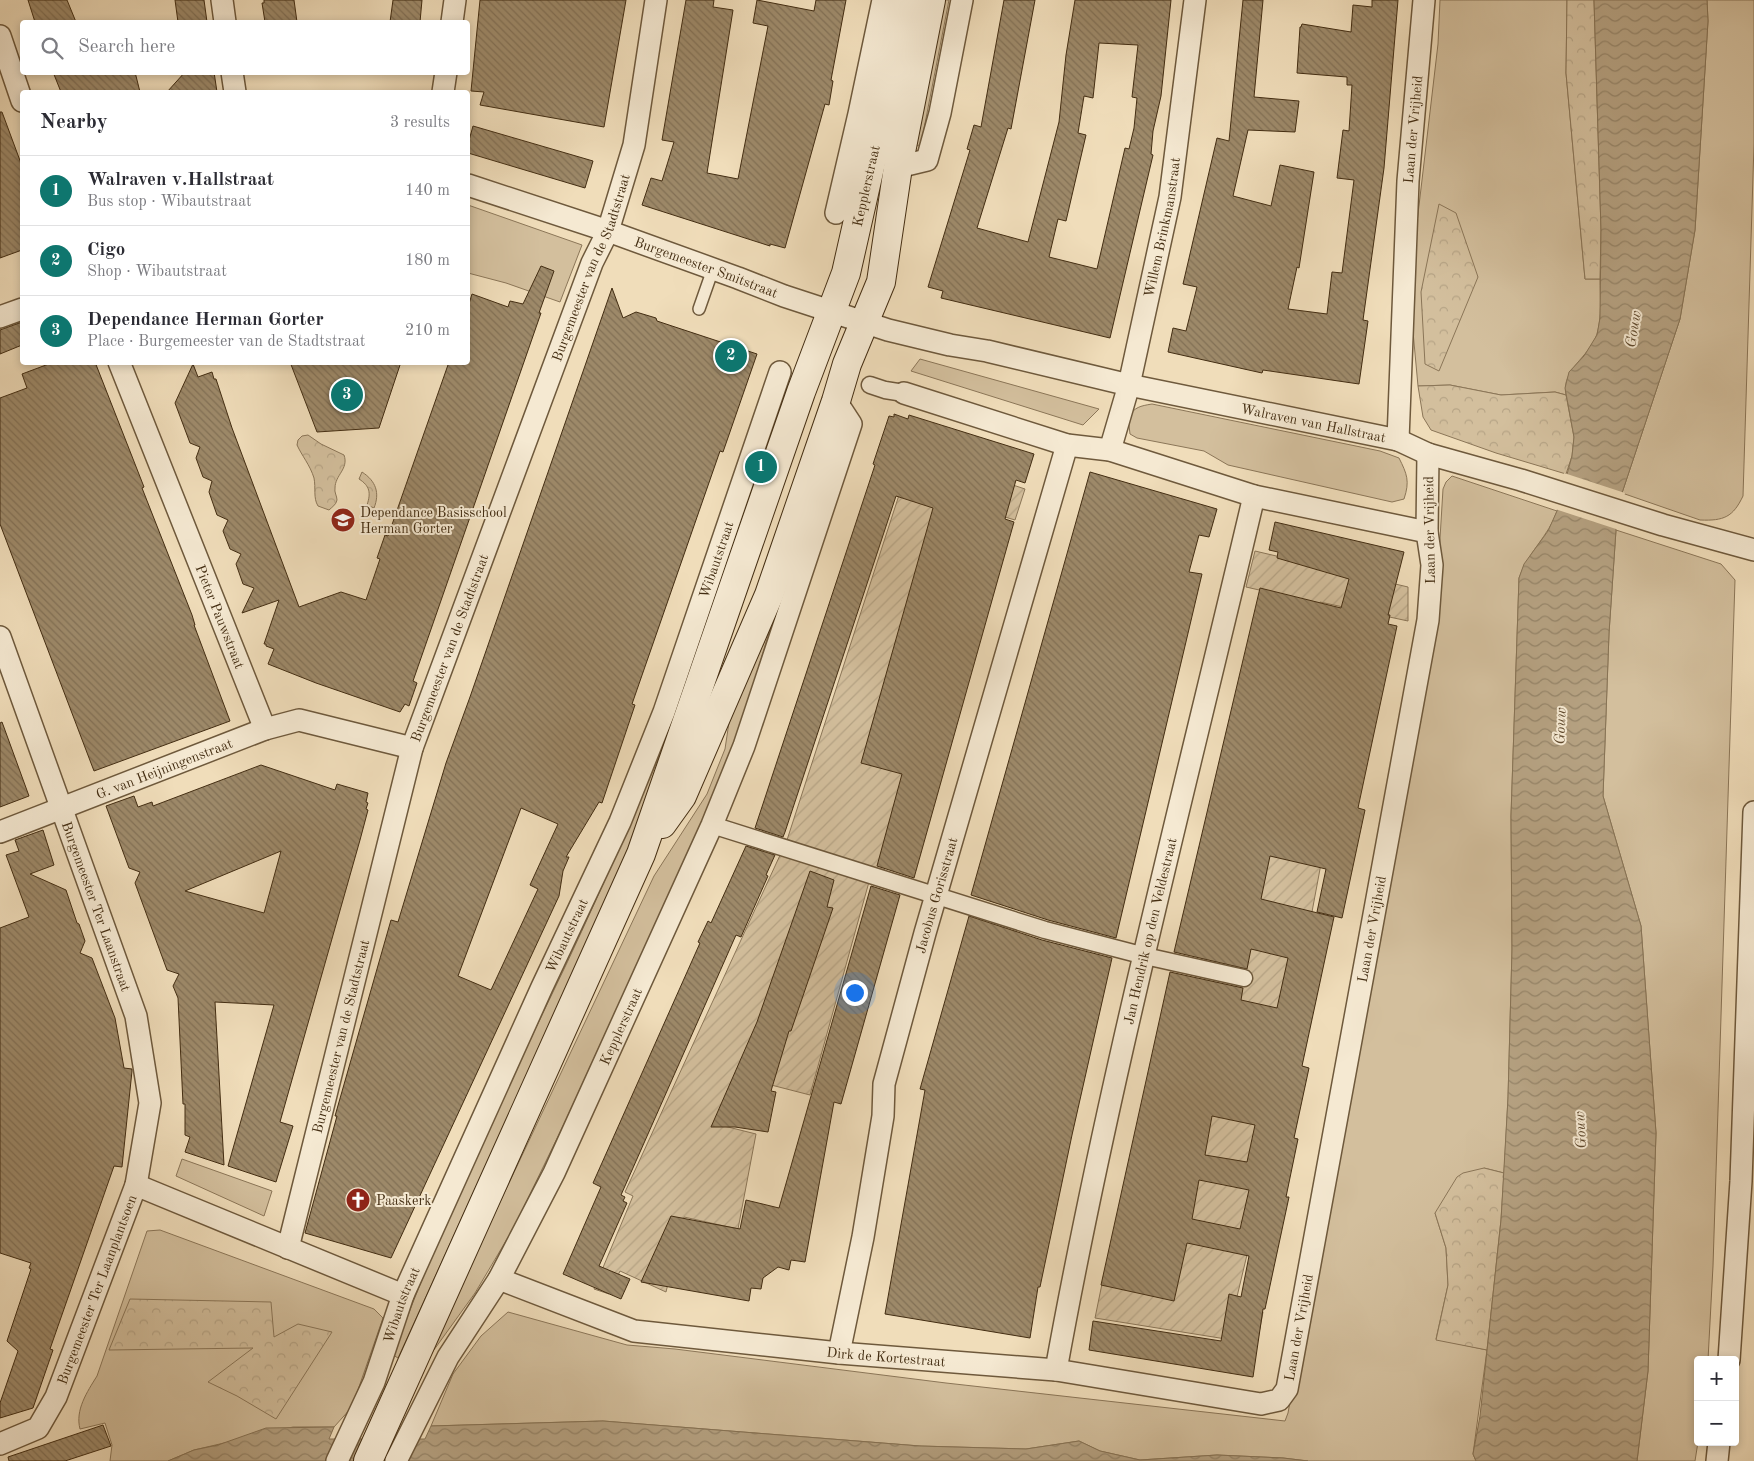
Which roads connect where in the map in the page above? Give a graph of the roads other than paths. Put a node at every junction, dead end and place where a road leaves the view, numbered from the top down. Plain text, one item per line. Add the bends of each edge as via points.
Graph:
1 (222, 0) edge
2 (455, 0) edge
3 (656, 0) edge
4 (883, 0) edge
5 (906, 0) edge
6 (931, 0) edge
7 (962, 0) edge
8 (1195, 0) edge
9 (1424, 0) edge
10 (225, 20) edge
11 (452, 20) edge
12 (878, 26) junction
13 (0, 36) edge
14 (894, 57) junction
15 (232, 75) edge
16 (446, 75) edge
17 (235, 90) edge
18 (443, 90) edge
19 (20, 95) edge
20 (898, 167) junction
21 (470, 186) edge
22 (836, 213) dead end
23 (608, 231) junction
24 (713, 269) junction
25 (699, 309) dead end
26 (20, 310) edge
27 (832, 312) junction
28 (0, 317) edge
29 (865, 322) junction
30 (120, 365) edge
31 (780, 372) dead end
32 (1129, 384) junction
33 (870, 385) dead end
34 (801, 392) junction
35 (904, 393) joint
36 (771, 401) junction
37 (1398, 440) junction
38 (1067, 445) junction
39 (1110, 450) junction
40 (1428, 454) junction
41 (1254, 496) junction
42 (1427, 532) junction
43 (1754, 550) edge
44 (778, 604) junction
45 (0, 637) edge
46 (265, 730) junction
47 (412, 748) junction
48 (62, 808) junction
49 (1754, 812) edge
50 (712, 825) junction
51 (0, 832) edge
52 (641, 854) junction
53 (936, 895) junction
54 (1145, 956) junction
55 (1244, 978) dead end
56 (1750, 1019) edge
57 (136, 1184) junction
58 (288, 1248) junction
59 (499, 1279) junction
60 (403, 1296) junction
61 (840, 1353) junction
62 (1729, 1356) edge
63 (1056, 1370) junction
64 (1279, 1400) joint
65 (0, 1444) edge
66 (1719, 1446) edge
67 (337, 1461) edge
68 (368, 1461) edge
69 (396, 1461) edge
70 (1717, 1461) edge

1 - 10 street
2 - 11 street
3 - 23 street, Burgemeester van de Stadtstraat via 634,145
4 - 12 street, Kepplerstraat
5 - 14 main road, Kepplerstraat
6 - 20 main road, Kepplerstraat
7 - 20 street, Kepplerstraat via 940,113 927,160
8 - 32 street, Willem Brinkmanstraat via 1170,198
9 - 37 street, Laan der Vrijheid via 1408,181
12 - 14 street
12 - 22 street, Kepplerstraat
13 - 19 street
14 - 27 main road, Kepplerstraat via 852,250
15 - 17 street
16 - 18 street
20 - 29 main road, Kepplerstraat via 881,282
21 - 23 street, Burgemeester Smitstraat
23 - 24 street, Burgemeester Smitstraat
23 - 47 street, Burgemeester van de Stadtstraat via 589,272
24 - 25 lane
24 - 27 street, Burgemeester Smitstraat
26 - 28 street
27 - 29 street, Burgemeester Smitstraat
27 - 34 main road, Wibautstraat
29 - 32 street, Walraven van Hallstraat via 915,337
29 - 44 main road via 847,364
30 - 46 street, Pieter Pauwstraat
31 - 36 street, Wibautstraat
32 - 37 street, Walraven van Hallstraat
32 - 39 street, Willem Brinkmanstraat
33 - 35 street
34 - 36 street
34 - 52 main road, Wibautstraat
35 - 38 street
36 - 60 street, Wibautstraat via 664,712 620,822
37 - 40 street, Walraven van Hallstraat
38 - 39 street
38 - 53 street, Jacobus Gorisstraat
39 - 41 street
40 - 42 street, Laan der Vrijheid
40 - 43 street, Walraven van Hallstraat
41 - 42 street
41 - 54 street, Jan Hendrik op den Veldestraat
42 - 64 street, Laan der Vrijheid via 1432,565 1428,620 1287,1389
44 - 50 street, Kepplerstraat via 744,746
44 - 52 main road via 682,796
45 - 48 street, Burgemeester Ter Laanstraat
46 - 47 street via 299,720
46 - 48 street, G. van Heijningenstraat
47 - 58 street, Burgemeester van de Stadtstraat
48 - 51 street, G. van Heijningenstraat
48 - 57 street, Burgemeester Ter Laanstraat via 136,1016 150,1104
49 - 56 street
50 - 53 street
50 - 59 street, Kepplerstraat via 554,1173
52 - 68 main road
53 - 54 street via 1045,930
53 - 61 street, Jacobus Gorisstraat via 884,1084 883,1116
54 - 55 street
54 - 63 street, Jan Hendrik op den Veldestraat via 1106,1122
56 - 62 street
57 - 58 street, Burgemeester Ter Laanplantsoen
57 - 65 street, Burgemeester Ter Laanplantsoen via 56,1397 38,1428
58 - 60 street, Burgemeester Ter Laanplantsoen
59 - 61 street, Dirk de Kortestraat via 634,1331
59 - 69 street, Kepplerstraat via 448,1357
60 - 67 street, Wibautstraat via 374,1382
61 - 63 street, Dirk de Kortestraat
63 - 64 street, Dirk de Kortestraat via 1261,1404
66 - 70 street

